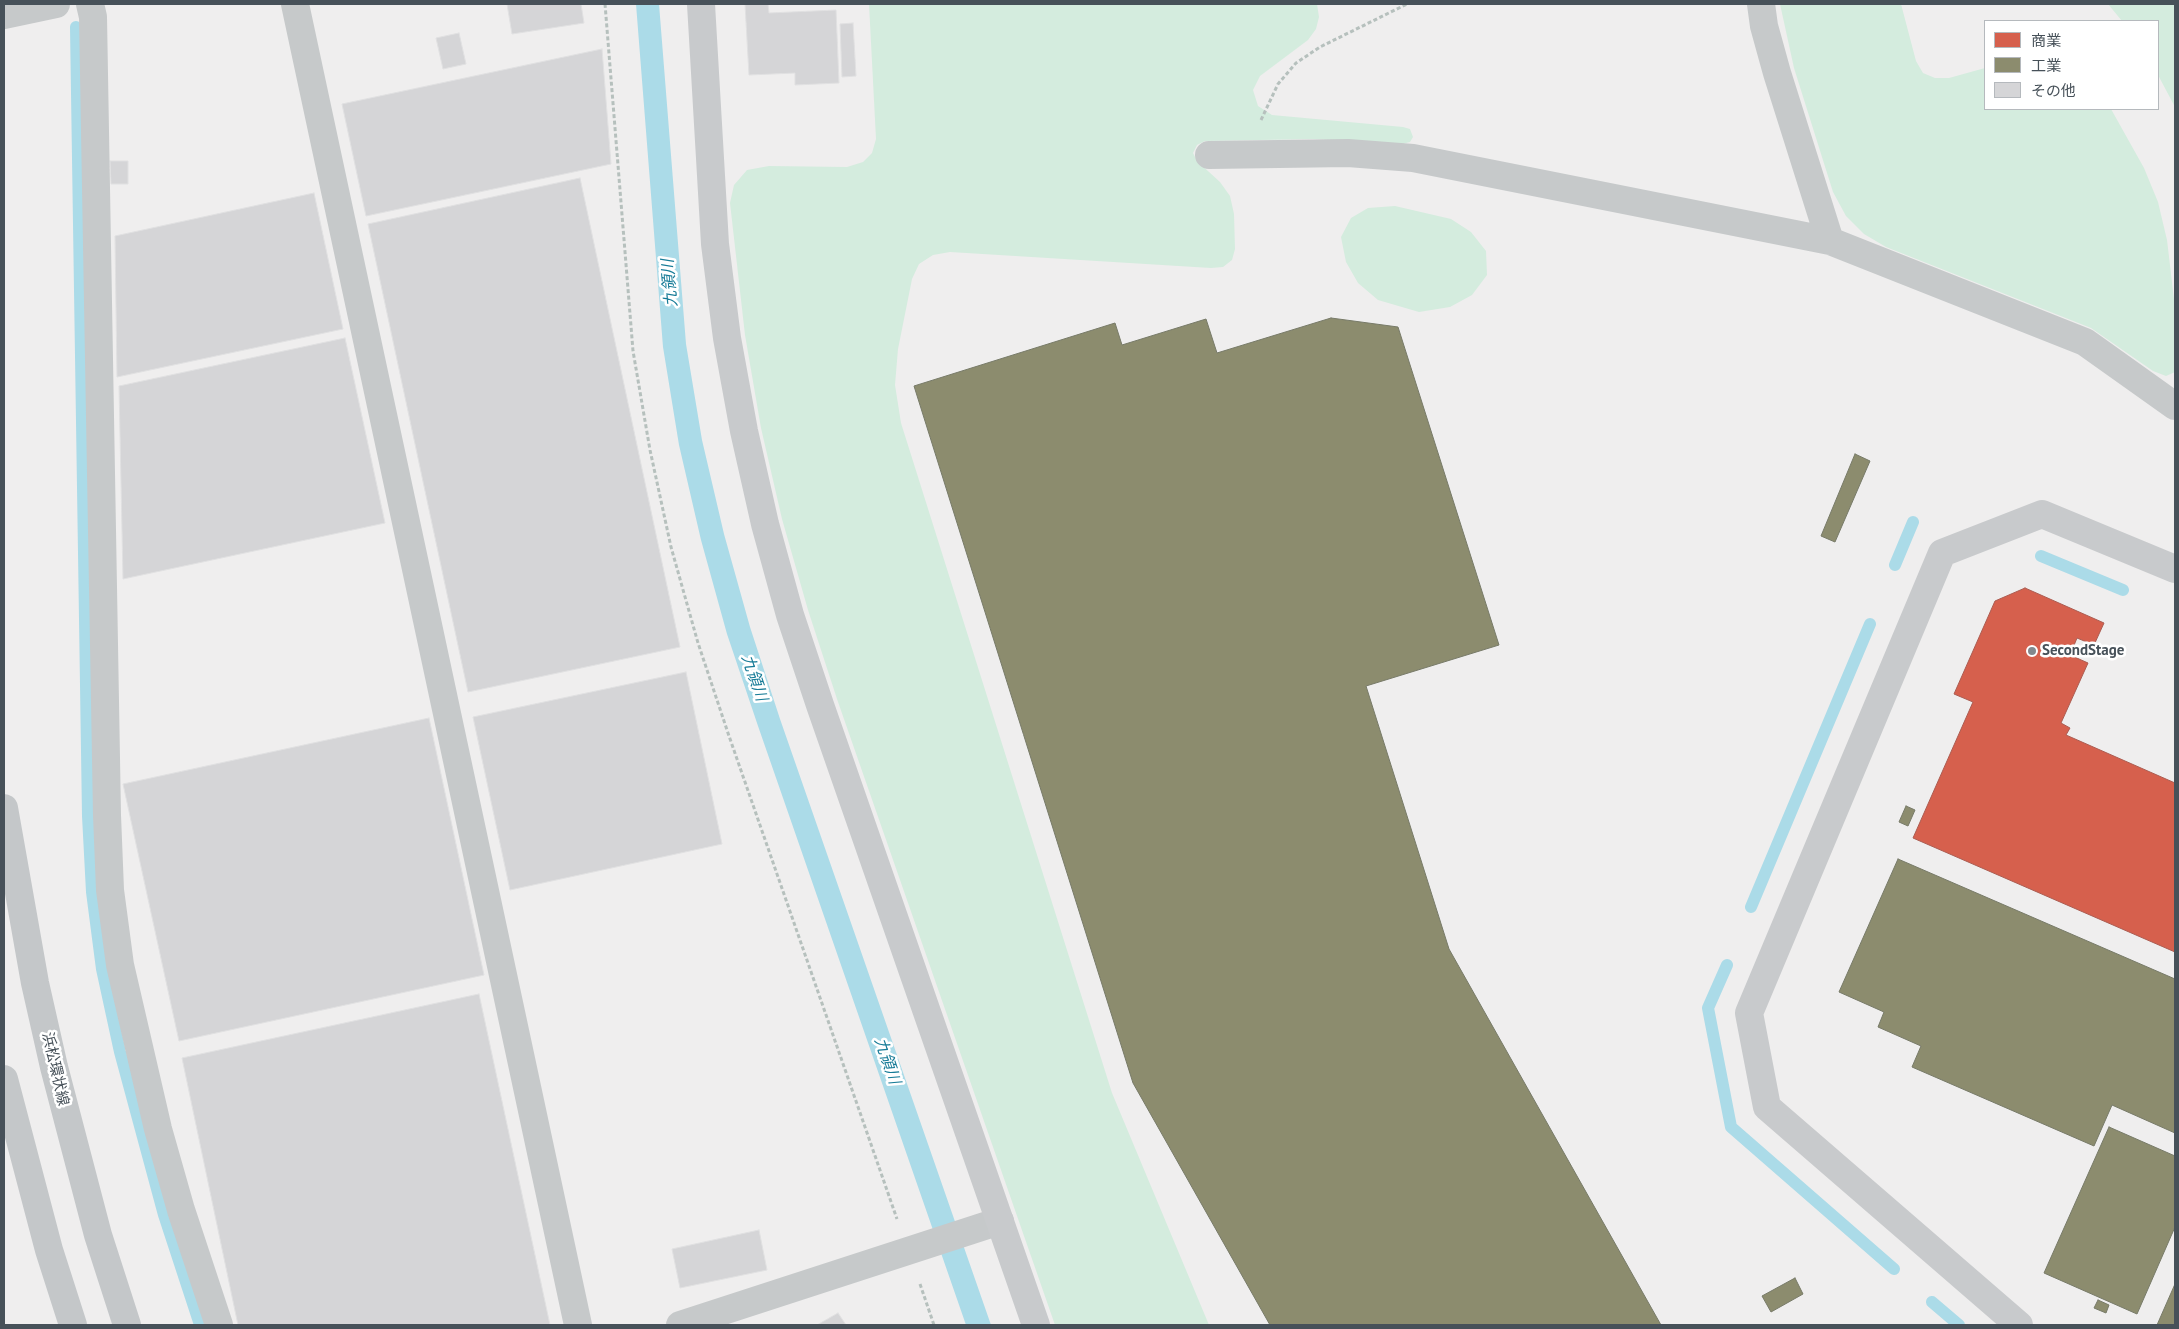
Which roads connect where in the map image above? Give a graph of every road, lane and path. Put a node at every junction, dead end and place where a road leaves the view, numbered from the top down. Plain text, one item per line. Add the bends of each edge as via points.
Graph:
1 (56, 4) edge
2 (90, 4) edge
3 (295, 4) edge
4 (606, 4) edge
5 (701, 4) edge
6 (1407, 4) edge
7 (1761, 4) edge
8 (4, 15) edge
9 (1252, 154) junction
10 (1209, 155) dead end
11 (1830, 241) junction
12 (2175, 406) edge
13 (2175, 569) edge
14 (4, 808) edge
15 (4, 1079) edge
16 (898, 1221) dead end
17 (990, 1224) junction
18 (919, 1280) dead end
19 (73, 1325) edge
20 (127, 1325) edge
21 (219, 1325) edge
22 (578, 1325) edge
23 (680, 1325) edge
24 (934, 1325) edge
25 (1036, 1325) edge
26 (2018, 1325) edge

1 - 8 street
2 - 21 street via 93,17 110,890 120,965 138,1048 181,1210
3 - 22 street
4 - 16 path via 633,351 650,450 672,547 698,643 729,736
5 - 17 street via 716,253 744,431 765,524 790,615
6 - 9 path via 1320,47 1296,63 1278,84 1264,109
7 - 11 street via 1777,73
9 - 10 street
9 - 11 street via 1348,152 1413,158
11 - 12 street via 2085,342
13 - 26 street via 2042,514 1942,553 1749,1013 1767,1106
14 - 20 main road, 浜松環状線 via 34,983 54,1068 98,1235
15 - 19 main road via 49,1250
17 - 23 street
17 - 25 street
18 - 24 path

